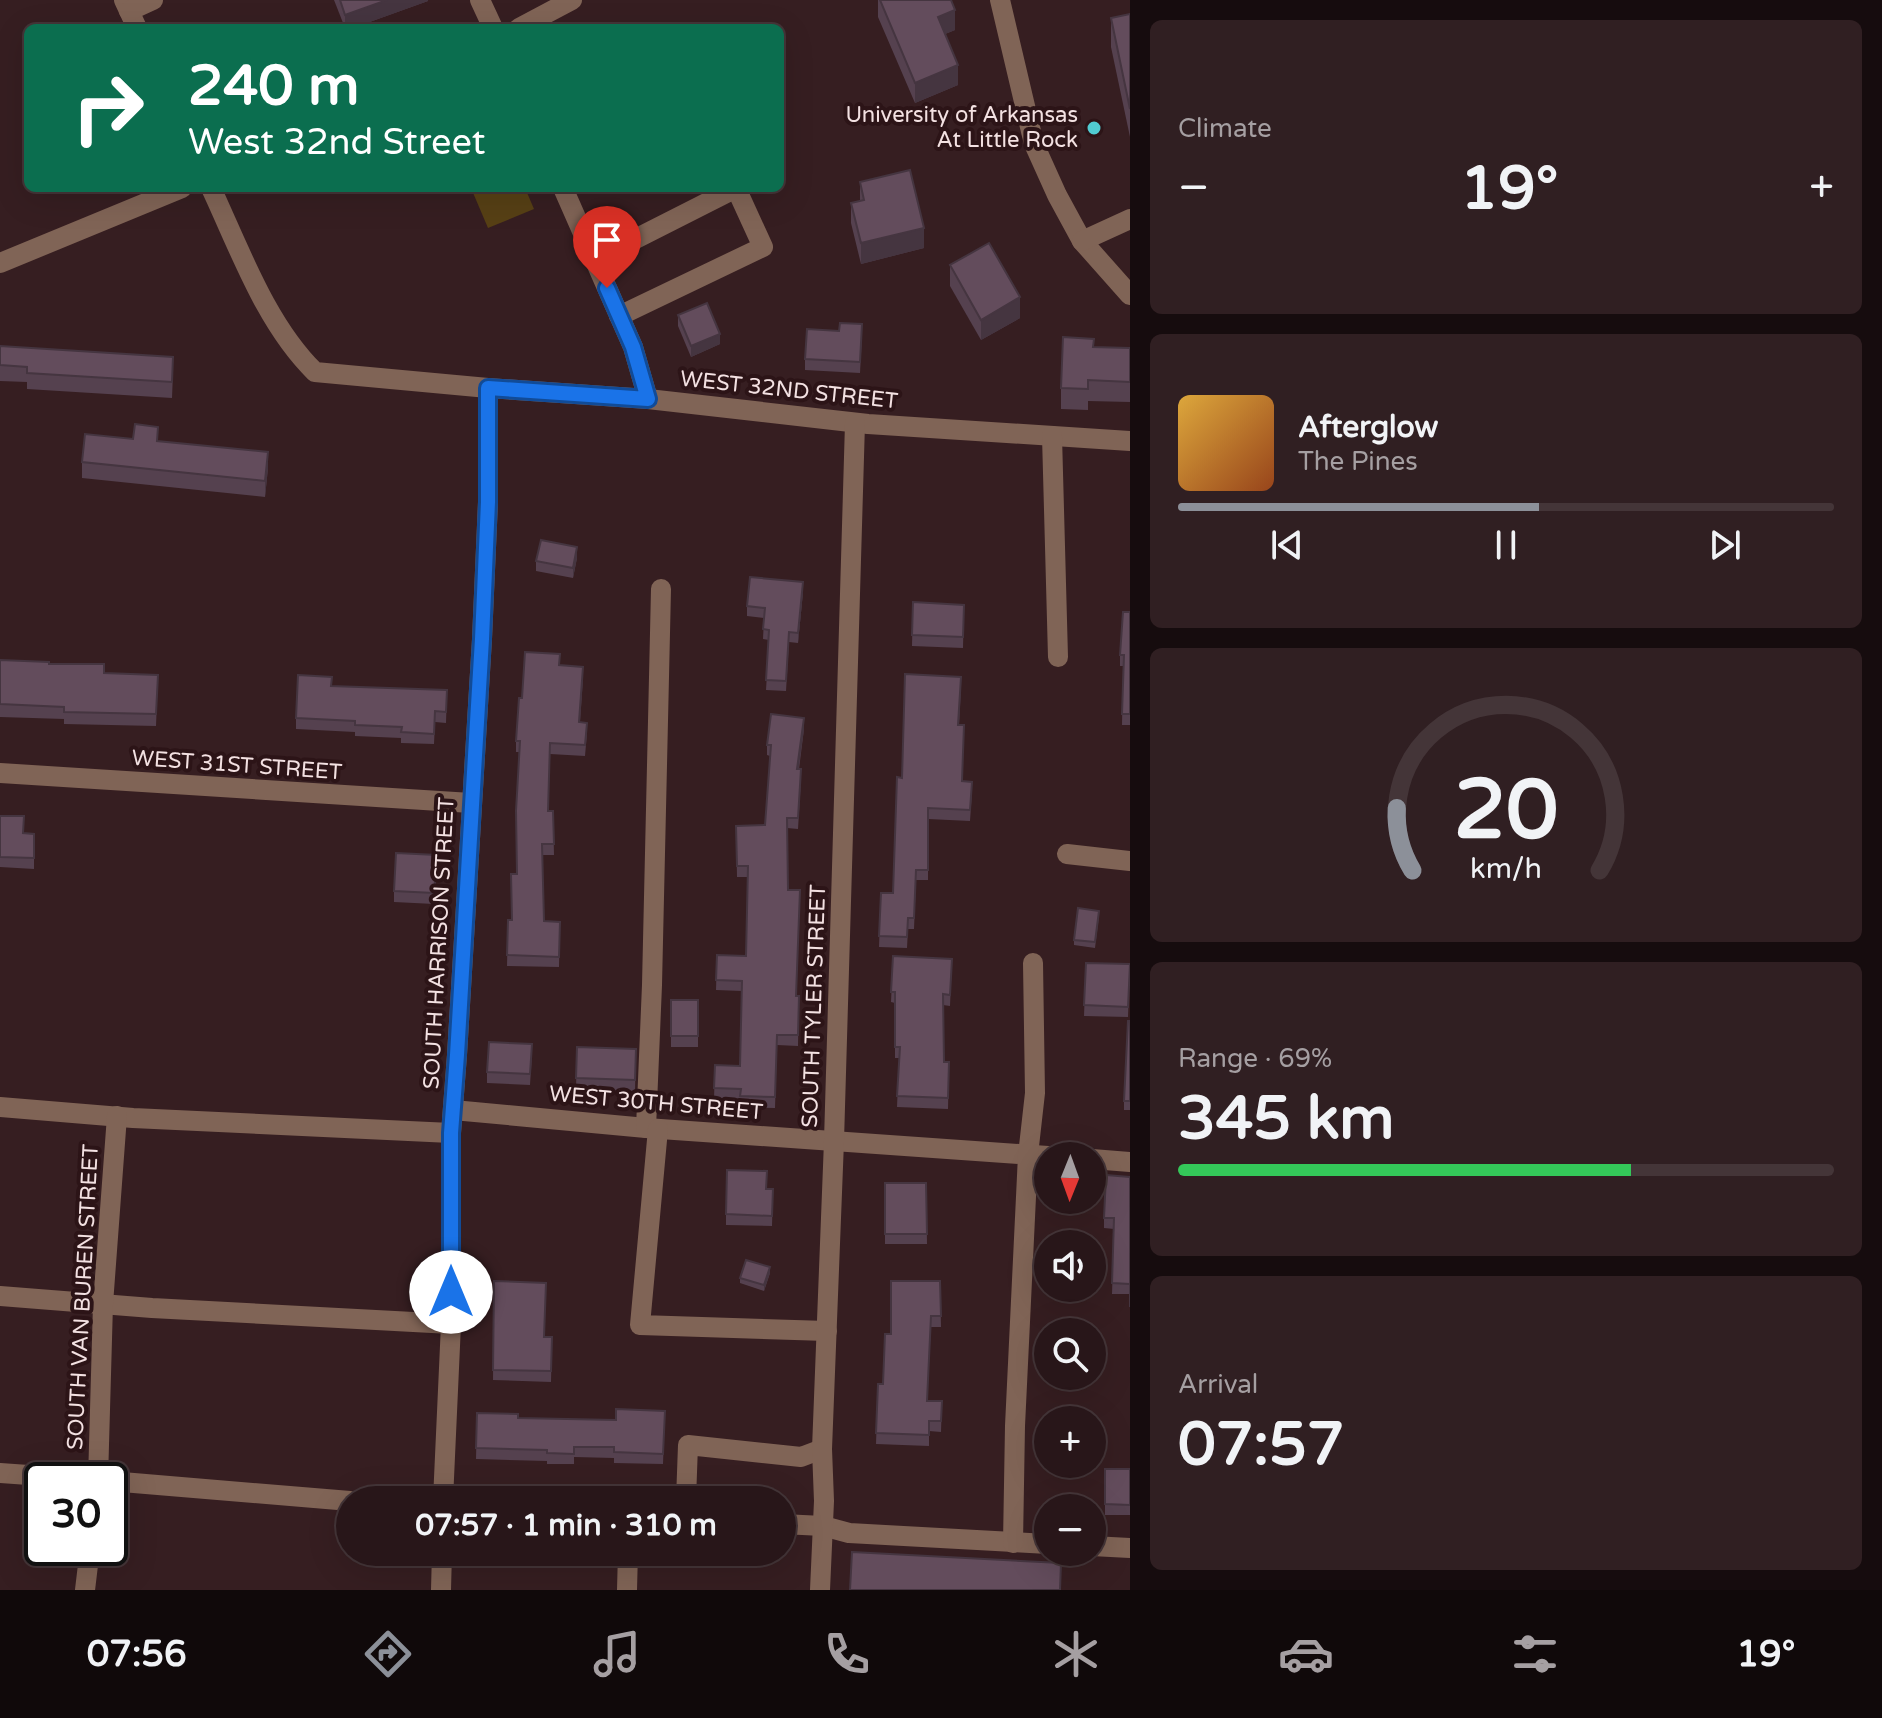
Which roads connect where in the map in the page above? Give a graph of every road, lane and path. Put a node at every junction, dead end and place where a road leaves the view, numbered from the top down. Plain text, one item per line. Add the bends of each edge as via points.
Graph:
1 (153, 0) edge
2 (480, 0) edge
3 (572, 0) edge
4 (1000, 0) edge
5 (130, 13) edge
6 (491, 24) edge
7 (527, 24) edge
8 (172, 192) edge
9 (213, 192) edge
10 (565, 192) edge
11 (728, 192) edge
12 (738, 192) edge
13 (1130, 219) edge
14 (1082, 241) junction
15 (594, 260) junction
16 (0, 263) edge
17 (1130, 295) edge
18 (619, 316) junction
19 (488, 388) junction
20 (648, 399) junction
21 (855, 423) junction
22 (1052, 436) junction
23 (1130, 441) edge
24 (661, 589) dead end
25 (1058, 657) dead end
26 (0, 773) edge
27 (471, 803) junction
28 (1067, 854) dead end
29 (1130, 861) edge
30 (1033, 963) dead end
31 (0, 1107) edge
32 (453, 1110) junction
33 (117, 1116) junction
34 (652, 1128) junction
35 (451, 1133) junction
36 (834, 1141) junction
37 (1037, 1142) edge
38 (1034, 1155) edge
39 (1106, 1160) edge
40 (1130, 1162) edge
41 (1034, 1202) edge
42 (0, 1296) edge
43 (103, 1304) junction
44 (451, 1324) junction
45 (827, 1331) junction
46 (822, 1449) junction
47 (99, 1462) edge
48 (0, 1473) edge
49 (24, 1475) edge
50 (128, 1482) edge
51 (444, 1486) edge
52 (687, 1486) edge
53 (336, 1500) edge
54 (796, 1525) edge
55 (823, 1526) junction
56 (1013, 1543) junction
57 (1034, 1544) edge
58 (1106, 1547) edge
59 (1130, 1548) edge
60 (88, 1566) edge
61 (442, 1566) edge
62 (628, 1566) edge
63 (85, 1590) edge
64 (441, 1590) edge
65 (627, 1590) edge
66 (820, 1590) edge

1 - 5 street
2 - 6 street
3 - 7 street
4 - 14 street via 1034,144
8 - 16 street
9 - 19 street, WEST 32ND STREET via 273,321 315,372
10 - 15 street
11 - 15 street
12 - 18 street via 763,247
13 - 14 street
14 - 17 street
15 - 18 street
18 - 20 street
19 - 20 street, WEST 32ND STREET
19 - 27 street, SOUTH HARRISON STREET via 487,517
20 - 21 street, WEST 32ND STREET
21 - 22 street, WEST 32ND STREET
21 - 36 street, SOUTH TYLER STREET
22 - 23 street, WEST 32ND STREET
22 - 25 street
24 - 34 street
26 - 27 street, WEST 31ST STREET
27 - 32 street, SOUTH HARRISON STREET
28 - 29 street
30 - 37 street
31 - 33 street
32 - 34 street, WEST 30TH STREET
32 - 35 street, SOUTH HARRISON STREET
33 - 35 street
33 - 43 street, SOUTH VAN BUREN STREET
34 - 36 street, WEST 30TH STREET
34 - 45 street via 640,1325
35 - 44 street, SOUTH HARRISON STREET
36 - 38 street, WEST 30TH STREET
36 - 45 street, SOUTH TYLER STREET
39 - 40 street
41 - 56 street via 1016,1411
42 - 43 street
43 - 44 street
43 - 47 street, SOUTH VAN BUREN STREET
44 - 51 street, SOUTH HARRISON STREET
45 - 46 street, SOUTH TYLER STREET
46 - 52 street via 801,1457 688,1445
46 - 55 street, SOUTH TYLER STREET
48 - 49 street
50 - 53 street
54 - 55 street
55 - 56 street via 849,1533
55 - 66 street, SOUTH TYLER STREET
56 - 57 street
58 - 59 street
60 - 63 street
61 - 64 street
62 - 65 street

